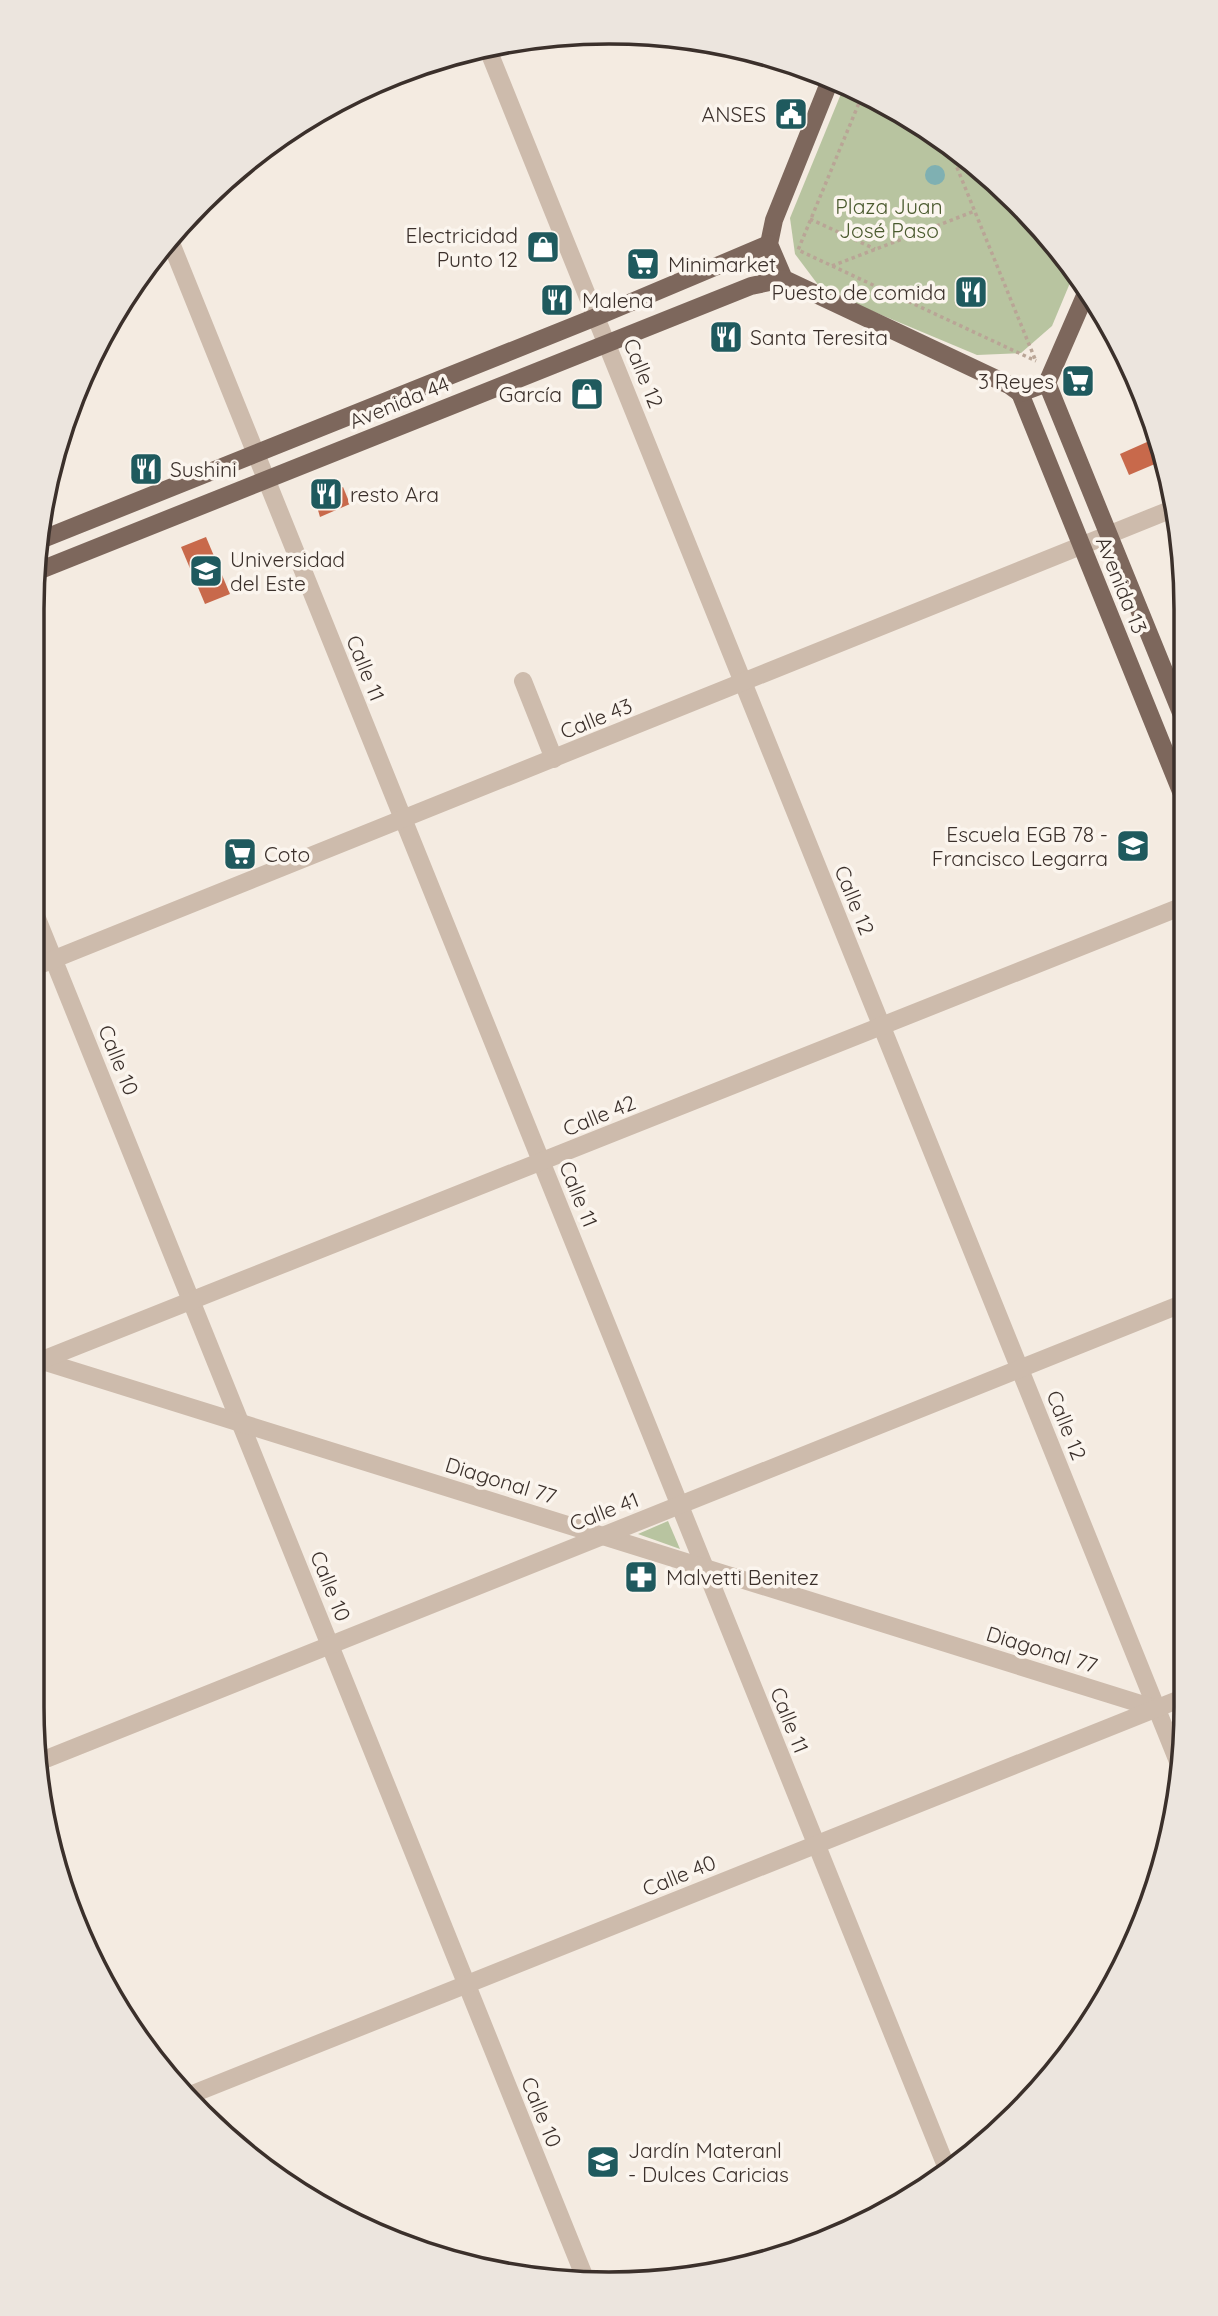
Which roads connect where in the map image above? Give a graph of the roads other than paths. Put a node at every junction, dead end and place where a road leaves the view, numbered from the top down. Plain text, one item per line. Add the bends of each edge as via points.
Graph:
1 (491, 57) edge
2 (827, 88) edge
3 (769, 244) junction
4 (174, 249) edge
5 (784, 279) junction
6 (1083, 301) edge
7 (596, 317) junction
8 (608, 344) junction
9 (1047, 383) junction
10 (1020, 393) junction
11 (256, 453) junction
12 (266, 482) junction
13 (1165, 512) edge
14 (1109, 534) junction
15 (49, 537) edge
16 (1082, 547) junction
17 (45, 568) edge
18 (523, 681) dead end
19 (744, 683) junction
20 (1174, 695) edge
21 (554, 759) junction
22 (1174, 774) edge
23 (403, 819) junction
24 (1174, 909) edge
25 (44, 935) edge
26 (54, 959) junction
27 (44, 963) edge
28 (882, 1026) junction
29 (541, 1162) junction
30 (192, 1302) junction
31 (1174, 1307) edge
32 (44, 1358) edge
33 (44, 1364) edge
34 (1020, 1369) junction
35 (240, 1422) junction
36 (680, 1506) junction
37 (602, 1535) junction
38 (705, 1567) junction
39 (330, 1646) junction
40 (1174, 1702) edge
41 (1157, 1709) junction
42 (1173, 1748) edge
43 (47, 1758) edge
44 (816, 1845) junction
45 (467, 1984) junction
46 (196, 2093) edge
47 (944, 2161) edge
48 (582, 2271) edge

1 - 7 street, Calle 12
2 - 3 main road via 774,220
3 - 5 main road
3 - 7 main road, Avenida 44
4 - 11 street, Calle 11
5 - 8 main road, Avenida 44 via 751,286
5 - 10 main road
6 - 9 main road
7 - 8 street, Calle 12
7 - 11 main road, Avenida 44
8 - 12 main road, Avenida 44
8 - 19 street, Calle 12
9 - 10 main road
9 - 14 main road, Avenida 13
10 - 16 main road, Avenida 13
11 - 12 street, Calle 11
11 - 15 main road, Avenida 44
12 - 17 main road, Avenida 44
12 - 23 street, Calle 11
13 - 14 street, Calle 43
14 - 16 street, Calle 43
14 - 20 main road, Avenida 13
16 - 19 street, Calle 43
16 - 22 main road, Avenida 13
18 - 21 street
19 - 21 street, Calle 43
19 - 28 street, Calle 12
21 - 23 street, Calle 43
23 - 26 street, Calle 43
23 - 29 street, Calle 11
24 - 28 street, Calle 42
25 - 26 street, Calle 10
26 - 27 street, Calle 43
26 - 30 street, Calle 10
28 - 29 street, Calle 42
28 - 34 street, Calle 12
29 - 30 street, Calle 42
29 - 36 street, Calle 11
30 - 32 street, Calle 42
30 - 35 street, Calle 10
31 - 34 street, Calle 41
33 - 35 street, Diagonal 77
34 - 36 street, Calle 41
34 - 41 street, Calle 12
35 - 37 street, Diagonal 77
35 - 39 street, Calle 10
36 - 37 street, Calle 41
36 - 38 street, Calle 11
37 - 38 street, Diagonal 77
37 - 39 street, Calle 41
38 - 41 street, Diagonal 77
38 - 44 street, Calle 11
39 - 43 street, Calle 41
39 - 45 street, Calle 10
40 - 41 street, Calle 40
41 - 42 street, Calle 12
41 - 44 street, Calle 40
44 - 45 street, Calle 40
44 - 47 street, Calle 11
45 - 46 street, Calle 40
45 - 48 street, Calle 10

